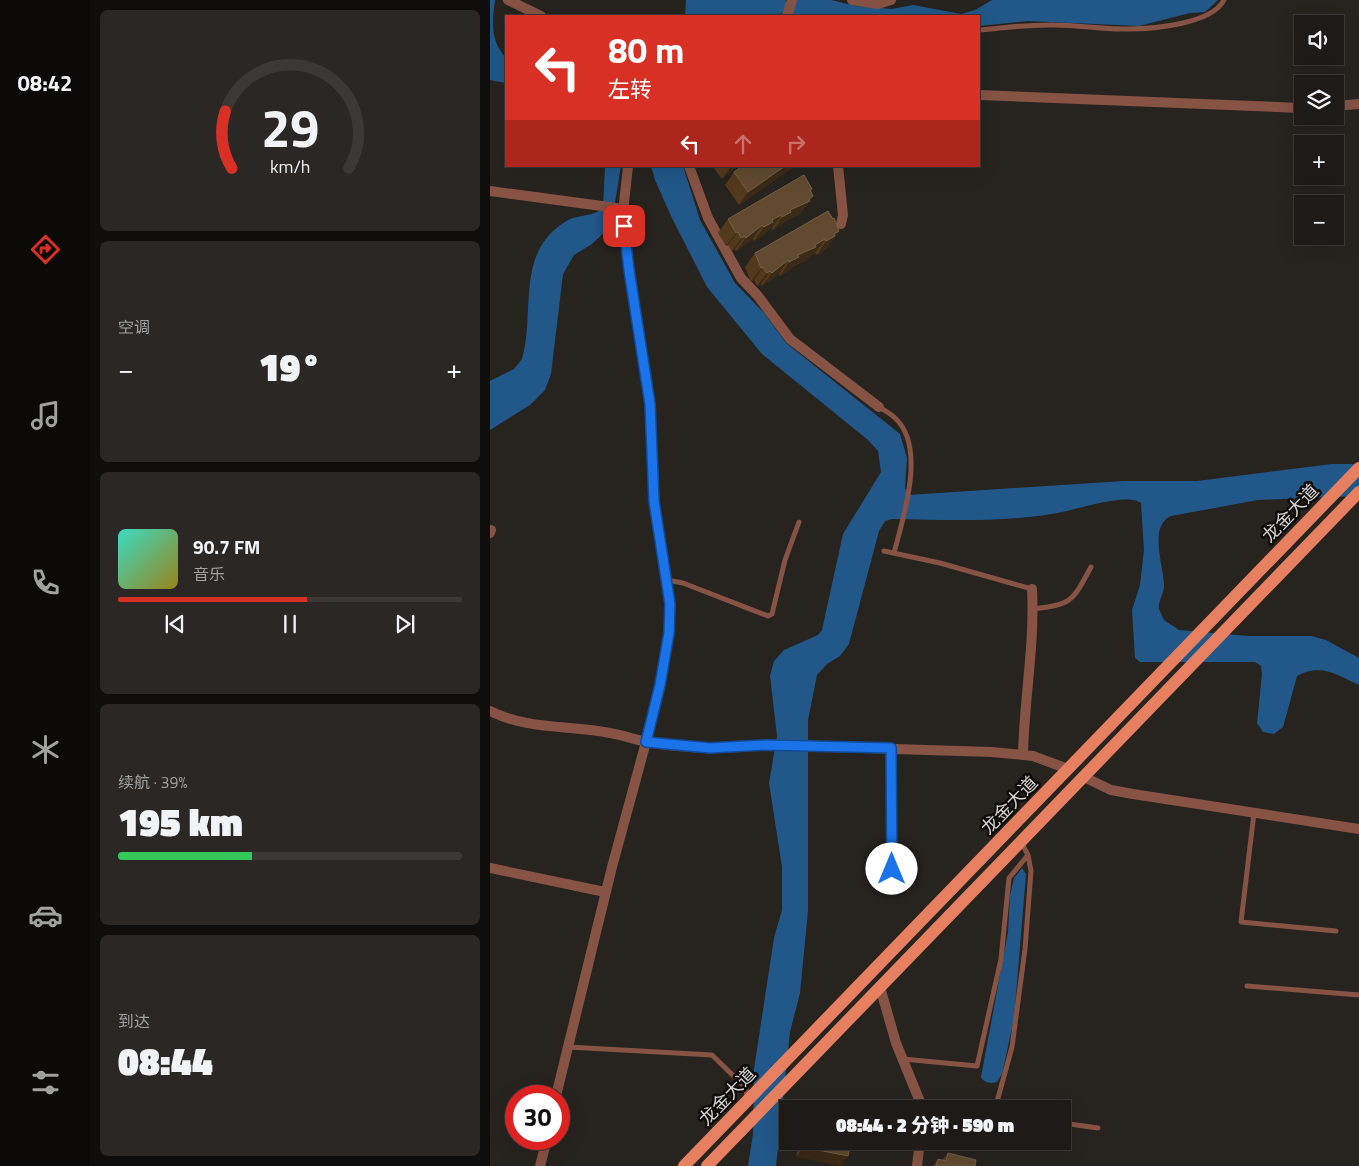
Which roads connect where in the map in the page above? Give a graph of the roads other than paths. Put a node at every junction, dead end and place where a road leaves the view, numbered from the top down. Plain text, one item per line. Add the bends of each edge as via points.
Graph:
1 (508, 0) edge
2 (792, 0) edge
3 (852, 0) edge
4 (891, 0) edge
5 (1224, 0) edge
6 (539, 15) edge
7 (787, 15) edge
8 (980, 30) edge
9 (980, 95) edge
10 (1359, 104) edge
11 (1344, 105) edge
12 (1294, 108) edge
13 (628, 167) edge
14 (689, 167) edge
15 (838, 167) edge
16 (490, 191) edge
17 (621, 208) junction
18 (841, 224) dead end
19 (879, 407) joint
20 (1359, 468) edge
21 (1356, 495) edge
22 (799, 522) dead end
23 (884, 551) dead end
24 (894, 553) junction
25 (1091, 567) dead end
26 (667, 580) junction
27 (1032, 588) joint
28 (1033, 609) junction
29 (490, 711) edge
30 (646, 742) junction
31 (891, 748) junction
32 (1023, 755) junction
33 (1068, 769) junction
34 (1084, 777) junction
35 (1254, 812) junction
36 (1359, 829) edge
37 (1021, 841) junction
38 (1028, 855) junction
39 (490, 868) edge
40 (892, 869) dead end
41 (605, 892) junction
42 (1336, 931) dead end
43 (1247, 986) dead end
44 (880, 987) junction
45 (1359, 995) edge
46 (568, 1047) junction
47 (902, 1059) junction
48 (559, 1085) edge
49 (748, 1100) junction
50 (919, 1100) edge
51 (998, 1100) edge
52 (1071, 1124) edge
53 (1098, 1128) dead end
54 (544, 1150) edge
55 (919, 1150) edge
56 (540, 1166) edge
57 (684, 1166) edge
58 (707, 1166) edge
59 (917, 1166) edge

1 - 6 street
2 - 7 street
3 - 4 street via 878,4
5 - 8 lane via 1212,13 1200,19 1129,30 1046,25
9 - 12 street
10 - 11 street
13 - 17 street
14 - 19 street via 708,218 740,278 758,296 790,339
15 - 18 street
16 - 17 street
17 - 26 street via 651,414 654,501
19 - 24 lane via 895,418 907,439 911,468
20 - 33 main road, 龙金大道
21 - 34 main road, 龙金大道
22 - 26 lane via 772,614 768,616 683,583
23 - 24 lane
24 - 27 lane
25 - 28 lane via 1077,594 1068,602
26 - 30 street via 669,633
27 - 28 street
28 - 32 street
29 - 30 street via 524,722 611,733
30 - 31 street via 710,748 766,745
30 - 41 street
31 - 32 street
31 - 40 street
32 - 33 street
33 - 49 main road, 龙金大道
34 - 35 street via 1111,790
34 - 37 main road, 龙金大道
35 - 36 street
35 - 42 lane via 1241,922
37 - 38 lane
37 - 44 main road, 龙金大道
38 - 47 lane via 1009,878 1001,959 977,1066
38 - 51 lane via 1031,871 1021,986 1007,1070
39 - 41 street
41 - 46 street
43 - 45 lane
44 - 47 street
44 - 58 main road, 龙金大道
46 - 48 street
46 - 49 lane via 712,1055 746,1088
47 - 50 street
49 - 57 main road, 龙金大道
52 - 53 lane
54 - 56 street
55 - 59 street

